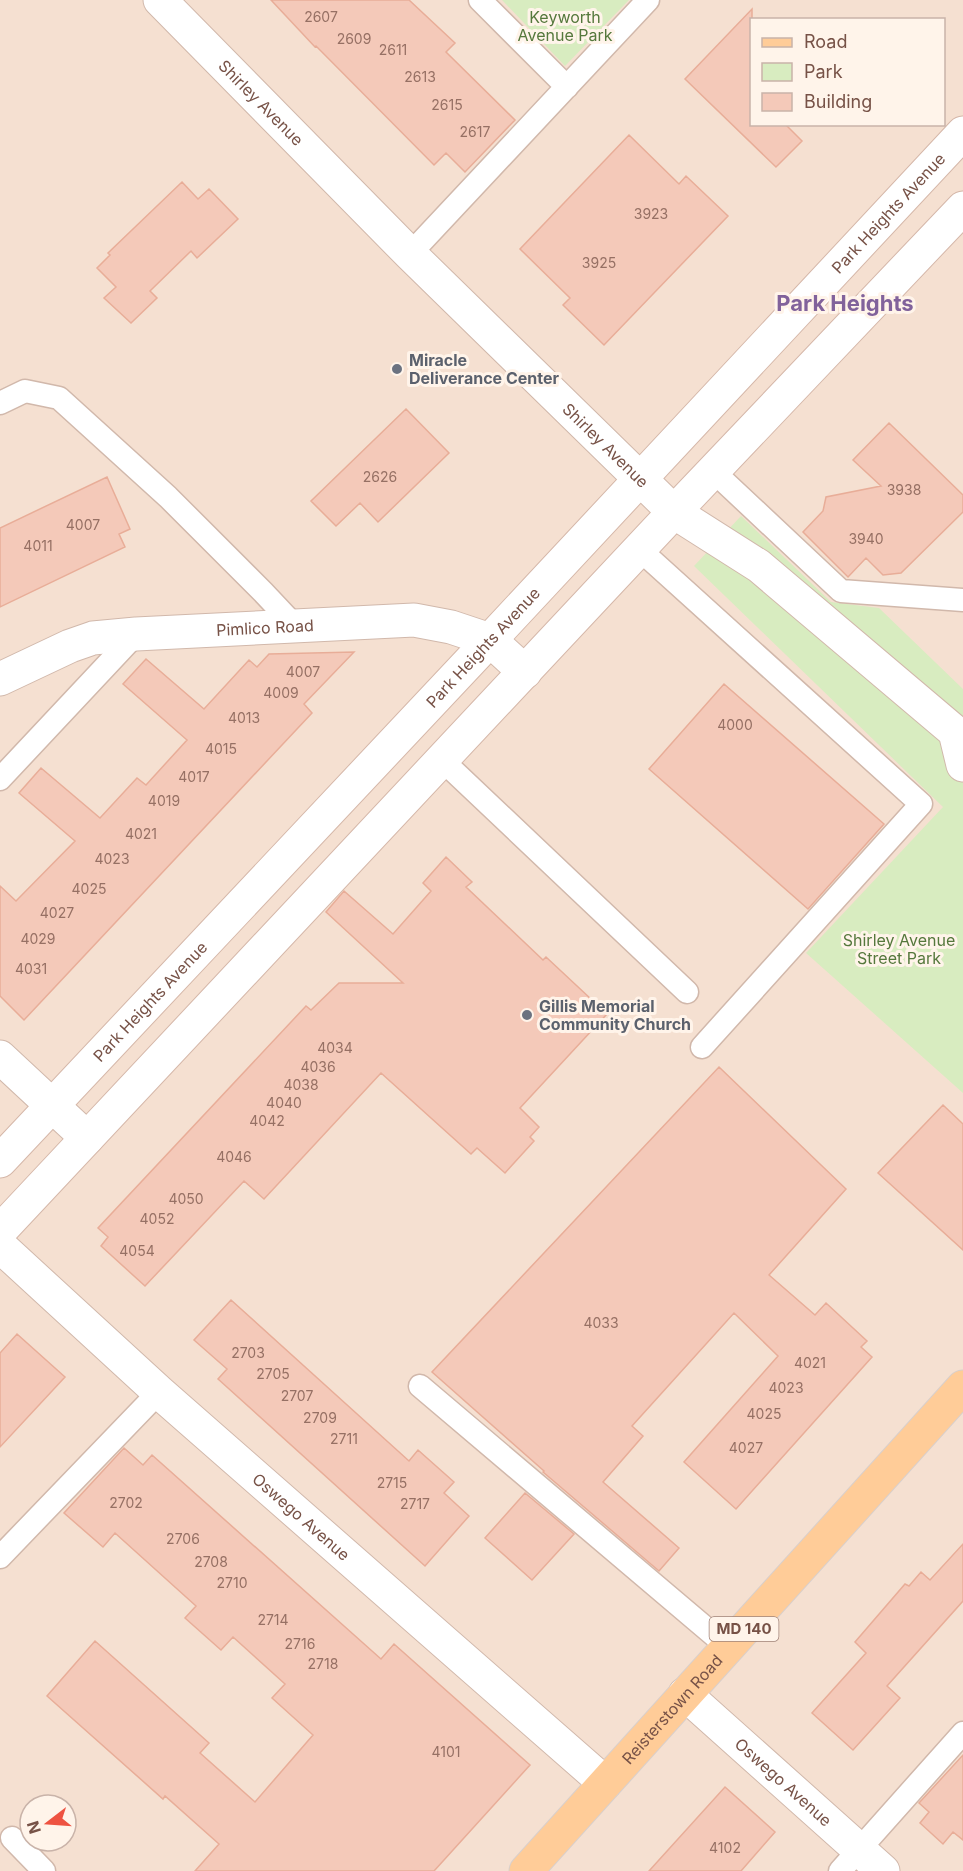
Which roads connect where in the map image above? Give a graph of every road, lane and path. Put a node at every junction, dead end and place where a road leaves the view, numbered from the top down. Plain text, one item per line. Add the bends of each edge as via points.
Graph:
1 (160, 0) edge
2 (480, 0) edge
3 (648, 0) edge
4 (567, 87) junction
5 (963, 133) edge
6 (963, 208) edge
7 (410, 254) junction
8 (0, 403) edge
9 (713, 471) junction
10 (641, 479) junction
11 (674, 512) junction
12 (639, 549) junction
13 (963, 600) edge
14 (295, 626) junction
15 (136, 634) junction
16 (490, 640) junction
17 (525, 672) junction
18 (0, 679) edge
19 (442, 760) junction
20 (963, 765) edge
21 (0, 779) edge
22 (687, 992) dead end
23 (702, 1047) dead end
24 (0, 1057) edge
25 (51, 1105) junction
26 (87, 1138) junction
27 (0, 1161) edge
28 (0, 1231) edge
29 (0, 1246) edge
30 (420, 1386) dead end
31 (963, 1387) edge
32 (159, 1392) junction
33 (0, 1557) edge
34 (728, 1647) junction
35 (685, 1694) junction
36 (963, 1733) edge
37 (605, 1783) junction
38 (12, 1838) dead end
39 (850, 1860) edge
40 (44, 1871) edge
41 (525, 1871) edge
42 (883, 1871) edge

1 - 7 street, Shirley Avenue
2 - 4 lane
3 - 4 lane
4 - 7 lane
5 - 10 street, Park Heights Avenue
6 - 9 street
7 - 10 street, Shirley Avenue
8 - 14 lane via 25,391 59,398 168,497
9 - 11 street
9 - 13 lane via 841,591
10 - 11 street, Shirley Avenue
10 - 16 street, Park Heights Avenue
11 - 12 street
11 - 20 street, Shirley Avenue via 759,566 955,732
12 - 17 street
12 - 23 lane via 921,804
14 - 15 street, Pimlico Road
14 - 16 street, Pimlico Road via 414,620
15 - 18 street, Pimlico Road via 93,638
15 - 21 lane
16 - 17 street, Pimlico Road
16 - 25 street, Park Heights Avenue
17 - 19 street
19 - 22 lane
19 - 26 street
24 - 25 street
25 - 26 street
25 - 27 street, Park Heights Avenue
26 - 28 street
29 - 32 street, Oswego Avenue
30 - 34 lane
31 - 34 main road, Reisterstown Road / MD 140
32 - 33 lane
32 - 37 street, Oswego Avenue
34 - 35 main road, Reisterstown Road / MD 140
35 - 37 main road, Reisterstown Road / MD 140
35 - 39 street, Oswego Avenue
36 - 39 lane
37 - 41 main road, Reisterstown Road / MD 140
38 - 40 lane
39 - 42 street, Oswego Avenue

